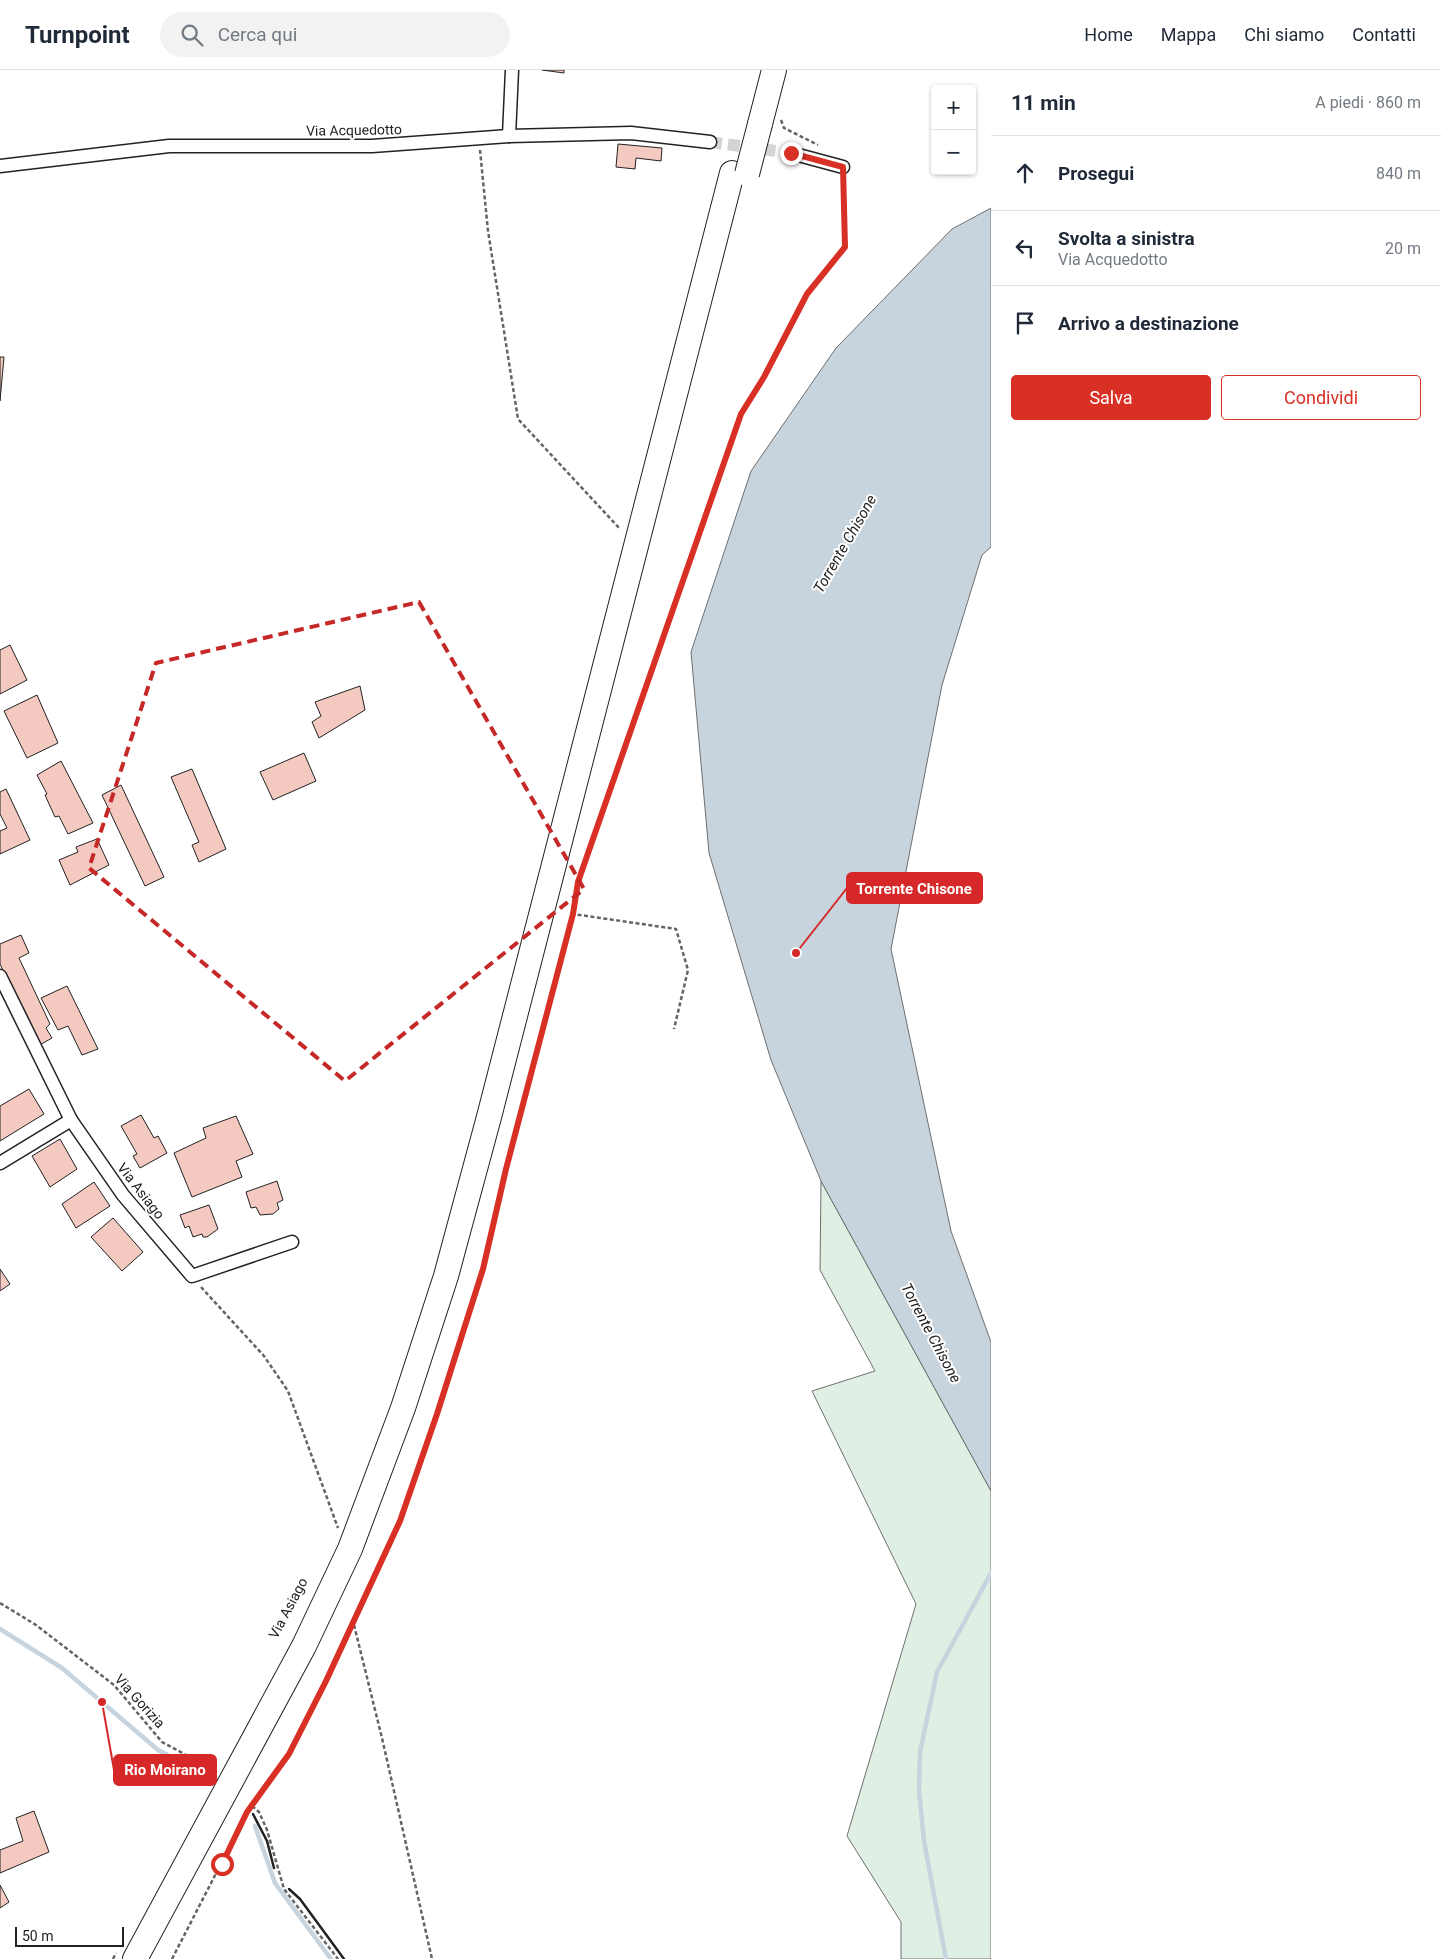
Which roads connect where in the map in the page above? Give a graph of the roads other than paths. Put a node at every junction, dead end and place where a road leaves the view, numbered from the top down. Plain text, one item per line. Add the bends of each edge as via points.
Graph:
1 (512, 70) edge
2 (759, 70) edge
3 (774, 70) edge
4 (762, 121) junction
5 (509, 136) junction
6 (710, 142) tunnel mouth
7 (791, 153) tunnel mouth
8 (0, 166) edge
9 (843, 167) road end
10 (739, 174) junction
11 (0, 976) edge
12 (71, 1120) junction
13 (0, 1163) edge
14 (292, 1242) dead end
15 (126, 1955) edge
16 (151, 1959) edge

1 - 5 street
2 - 4 highway
3 - 4 highway
4 - 10 highway, bridge
5 - 6 street, Via Acquedotto via 631,133
5 - 8 street, Via Acquedotto via 372,146 169,146
7 - 9 street
10 - 15 highway via 446,1276 403,1408 350,1549 304,1646
10 - 16 highway via 472,1238 419,1409 367,1545 318,1651
11 - 12 street, Via Asiago
12 - 13 street
12 - 14 street, Via Asiago via 123,1195 192,1276

